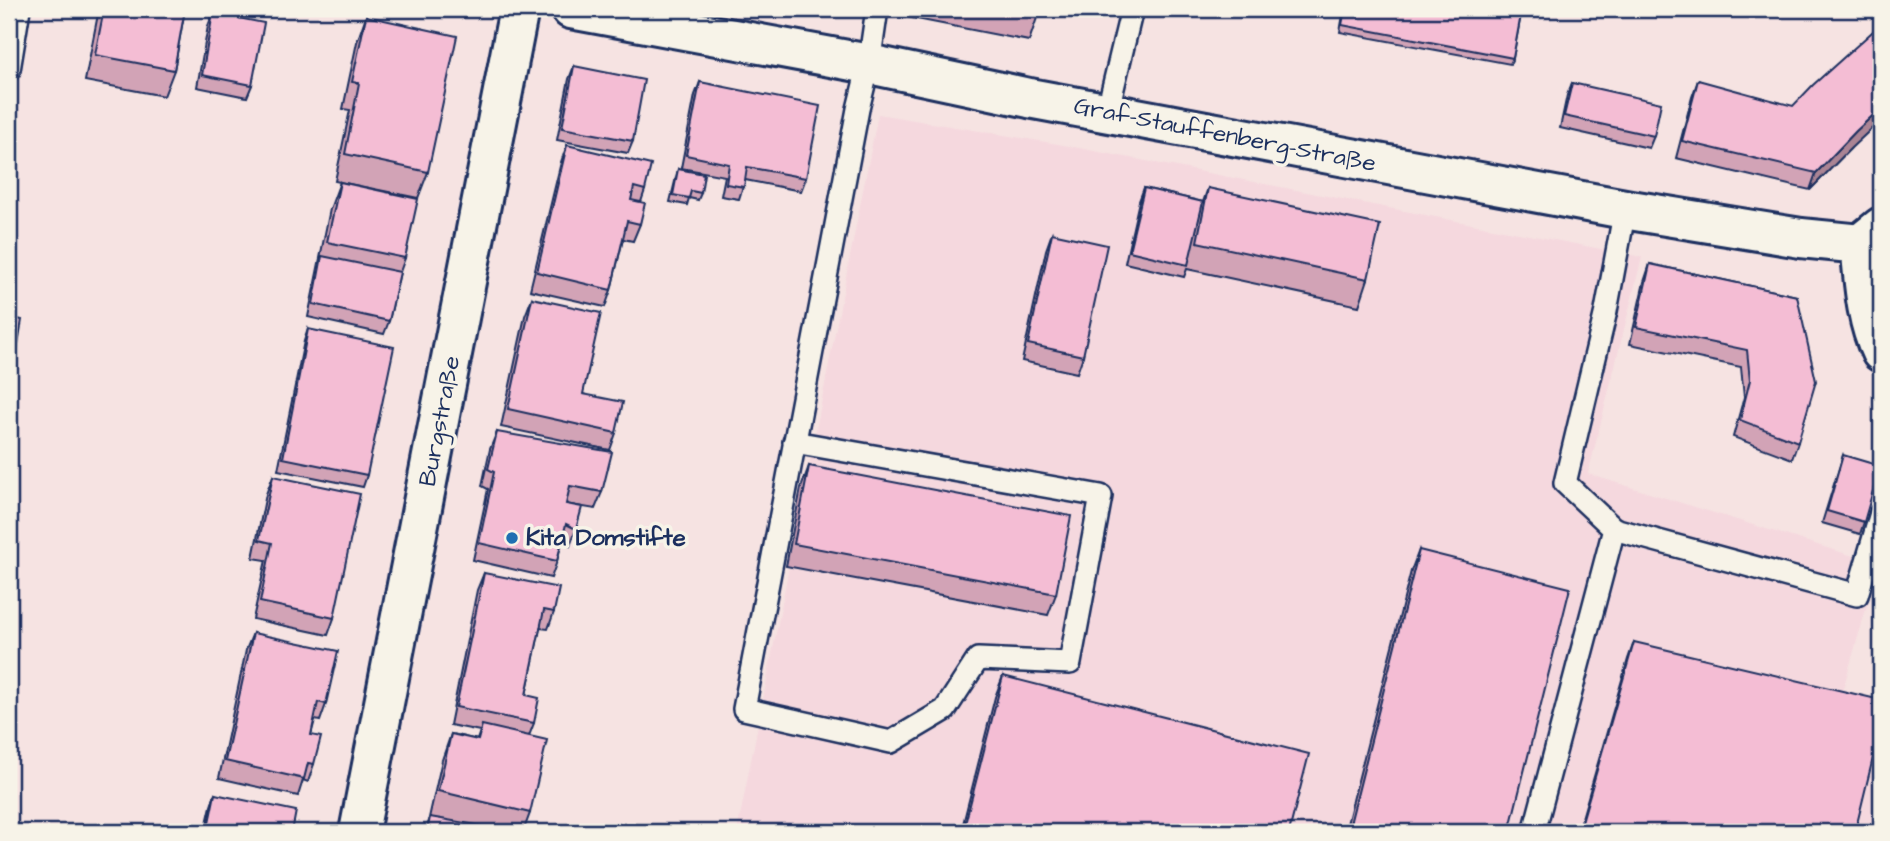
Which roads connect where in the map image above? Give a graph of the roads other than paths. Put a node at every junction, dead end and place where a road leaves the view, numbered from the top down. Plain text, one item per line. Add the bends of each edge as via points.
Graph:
1 (19, 9) edge
2 (519, 9) edge
3 (571, 9) edge
4 (877, 9) edge
5 (1132, 9) edge
6 (869, 64) junction
7 (9, 69) edge
8 (1107, 113) junction
9 (1625, 209) junction
10 (1874, 239) edge
11 (1881, 352) edge
12 (794, 442) junction
13 (1881, 513) edge
14 (1614, 529) junction
15 (359, 832) edge
16 (1534, 832) edge

1 - 7 lane
2 - 15 main road, Burgstraße
3 - 6 main road, Graf-Stauffenberg-Straße
4 - 6 lane
5 - 8 lane
6 - 8 main road, Graf-Stauffenberg-Straße
6 - 12 lane
8 - 9 main road, Graf-Stauffenberg-Straße
9 - 10 main road, Graf-Stauffenberg-Straße via 1801,238
9 - 14 lane via 1565,483
10 - 11 main road via 1866,299
12 - 12 lane via 744,709 891,742 945,710 978,659 1070,663 1101,496
13 - 14 lane via 1857,595
14 - 16 lane

